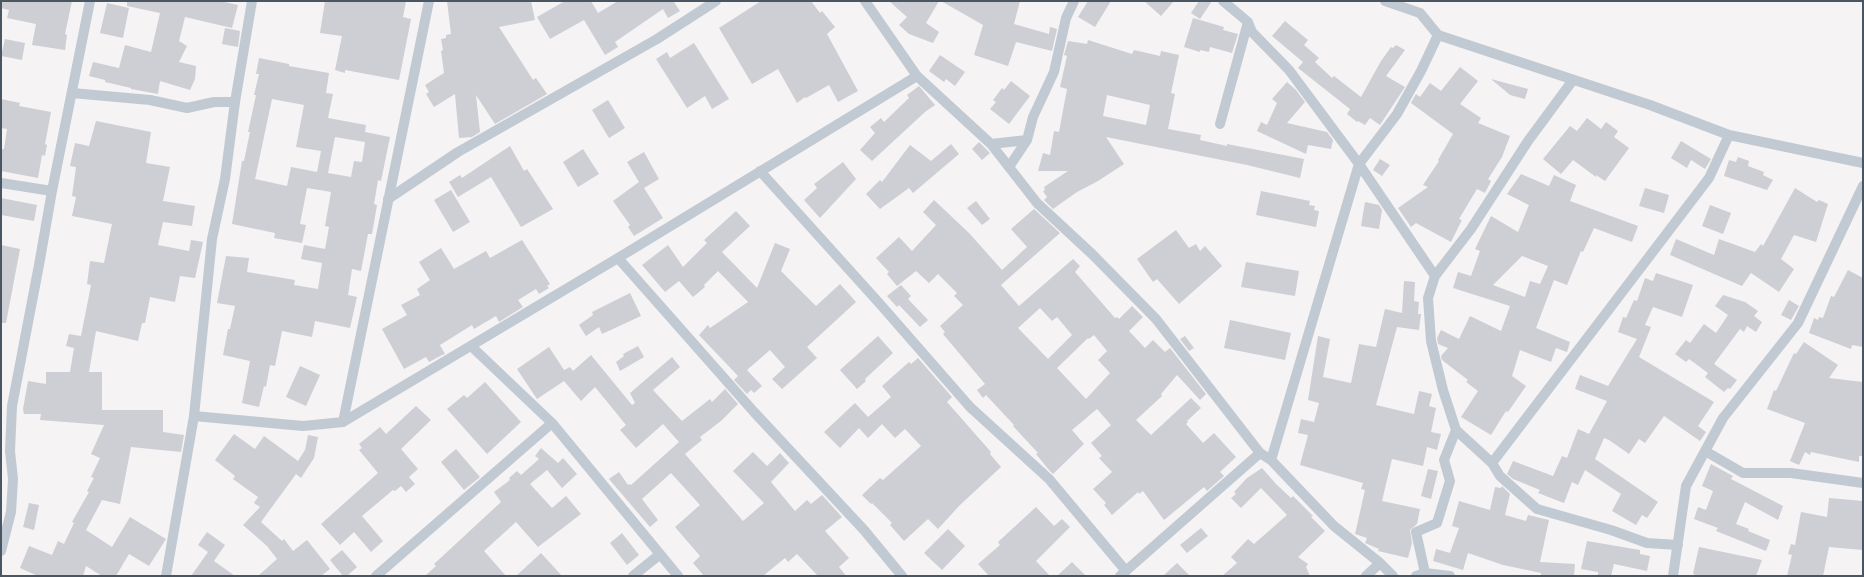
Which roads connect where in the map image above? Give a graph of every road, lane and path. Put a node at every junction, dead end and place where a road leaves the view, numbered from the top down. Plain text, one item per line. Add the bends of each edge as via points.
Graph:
1 (90, 1) edge
2 (252, 1) edge
3 (429, 1) edge
4 (716, 1) edge
5 (865, 1) edge
6 (1074, 1) edge
7 (1223, 1) edge
8 (1385, 1) edge
9 (1248, 22) junction
10 (1438, 35) junction
11 (917, 76) junction
12 (1573, 80) junction
13 (72, 93) junction
14 (234, 102) junction
15 (1220, 124) dead end
16 (1729, 135) junction
17 (1027, 140) junction
18 (991, 144) junction
19 (1863, 163) edge
20 (1359, 164) junction
21 (1009, 167) junction
22 (760, 172) junction
23 (1, 183) edge
24 (1863, 186) edge
25 (52, 191) junction
26 (388, 199) junction
27 (618, 258) junction
28 (1435, 276) junction
29 (471, 346) junction
30 (194, 416) junction
31 (343, 422) junction
32 (552, 423) junction
33 (1456, 430) junction
34 (1705, 451) junction
35 (1260, 453) junction
36 (1271, 460) junction
37 (1492, 463) junction
38 (1863, 483) edge
39 (1678, 545) junction
40 (1, 551) edge
41 (659, 555) junction
42 (1380, 563) junction
43 (1123, 573) edge
44 (1421, 575) edge
45 (166, 576) edge
46 (376, 576) edge
47 (633, 576) edge
48 (678, 576) edge
49 (902, 576) edge
50 (1366, 576) edge
51 (1393, 576) edge
52 (1450, 576) edge
53 (1672, 576) edge

1 - 13 street
2 - 14 street
3 - 26 street
4 - 26 street via 657,39 458,152
5 - 11 street
6 - 17 street via 1066,18 1054,72 1033,117
7 - 9 street
8 - 10 street via 1420,13
9 - 15 street
9 - 20 street via 1252,32 1289,70
10 - 12 street
10 - 20 street via 1397,114
11 - 18 street
11 - 22 street
12 - 16 street via 1650,105
12 - 28 street via 1528,141 1471,229
13 - 14 street via 150,100 187,108 214,102
13 - 25 street
14 - 30 street via 225,179 212,239
16 - 19 street
16 - 37 street via 1709,178
17 - 18 street
17 - 21 street
18 - 21 street
20 - 28 street
20 - 36 street
21 - 35 street via 1037,203 1156,319
22 - 27 street
22 - 43 street via 970,407 1049,479
23 - 25 street
24 - 34 street via 1798,323 1723,418
25 - 40 street via 12,406 11,512
26 - 31 street
27 - 29 street
27 - 49 street via 754,412 864,530
28 - 33 street via 1428,298 1431,341
29 - 31 street
29 - 32 street
30 - 31 street via 303,426
30 - 45 street
32 - 41 street
32 - 46 street
33 - 37 street
33 - 44 street via 1444,460 1450,481 1437,523 1416,532
34 - 38 street via 1743,473 1791,473
34 - 39 street via 1686,486
35 - 36 street
35 - 43 street
36 - 42 street via 1334,526
37 - 39 street via 1500,476 1538,509 1647,543
39 - 53 street
41 - 47 street
41 - 48 street
42 - 50 street
42 - 51 street
44 - 52 street

